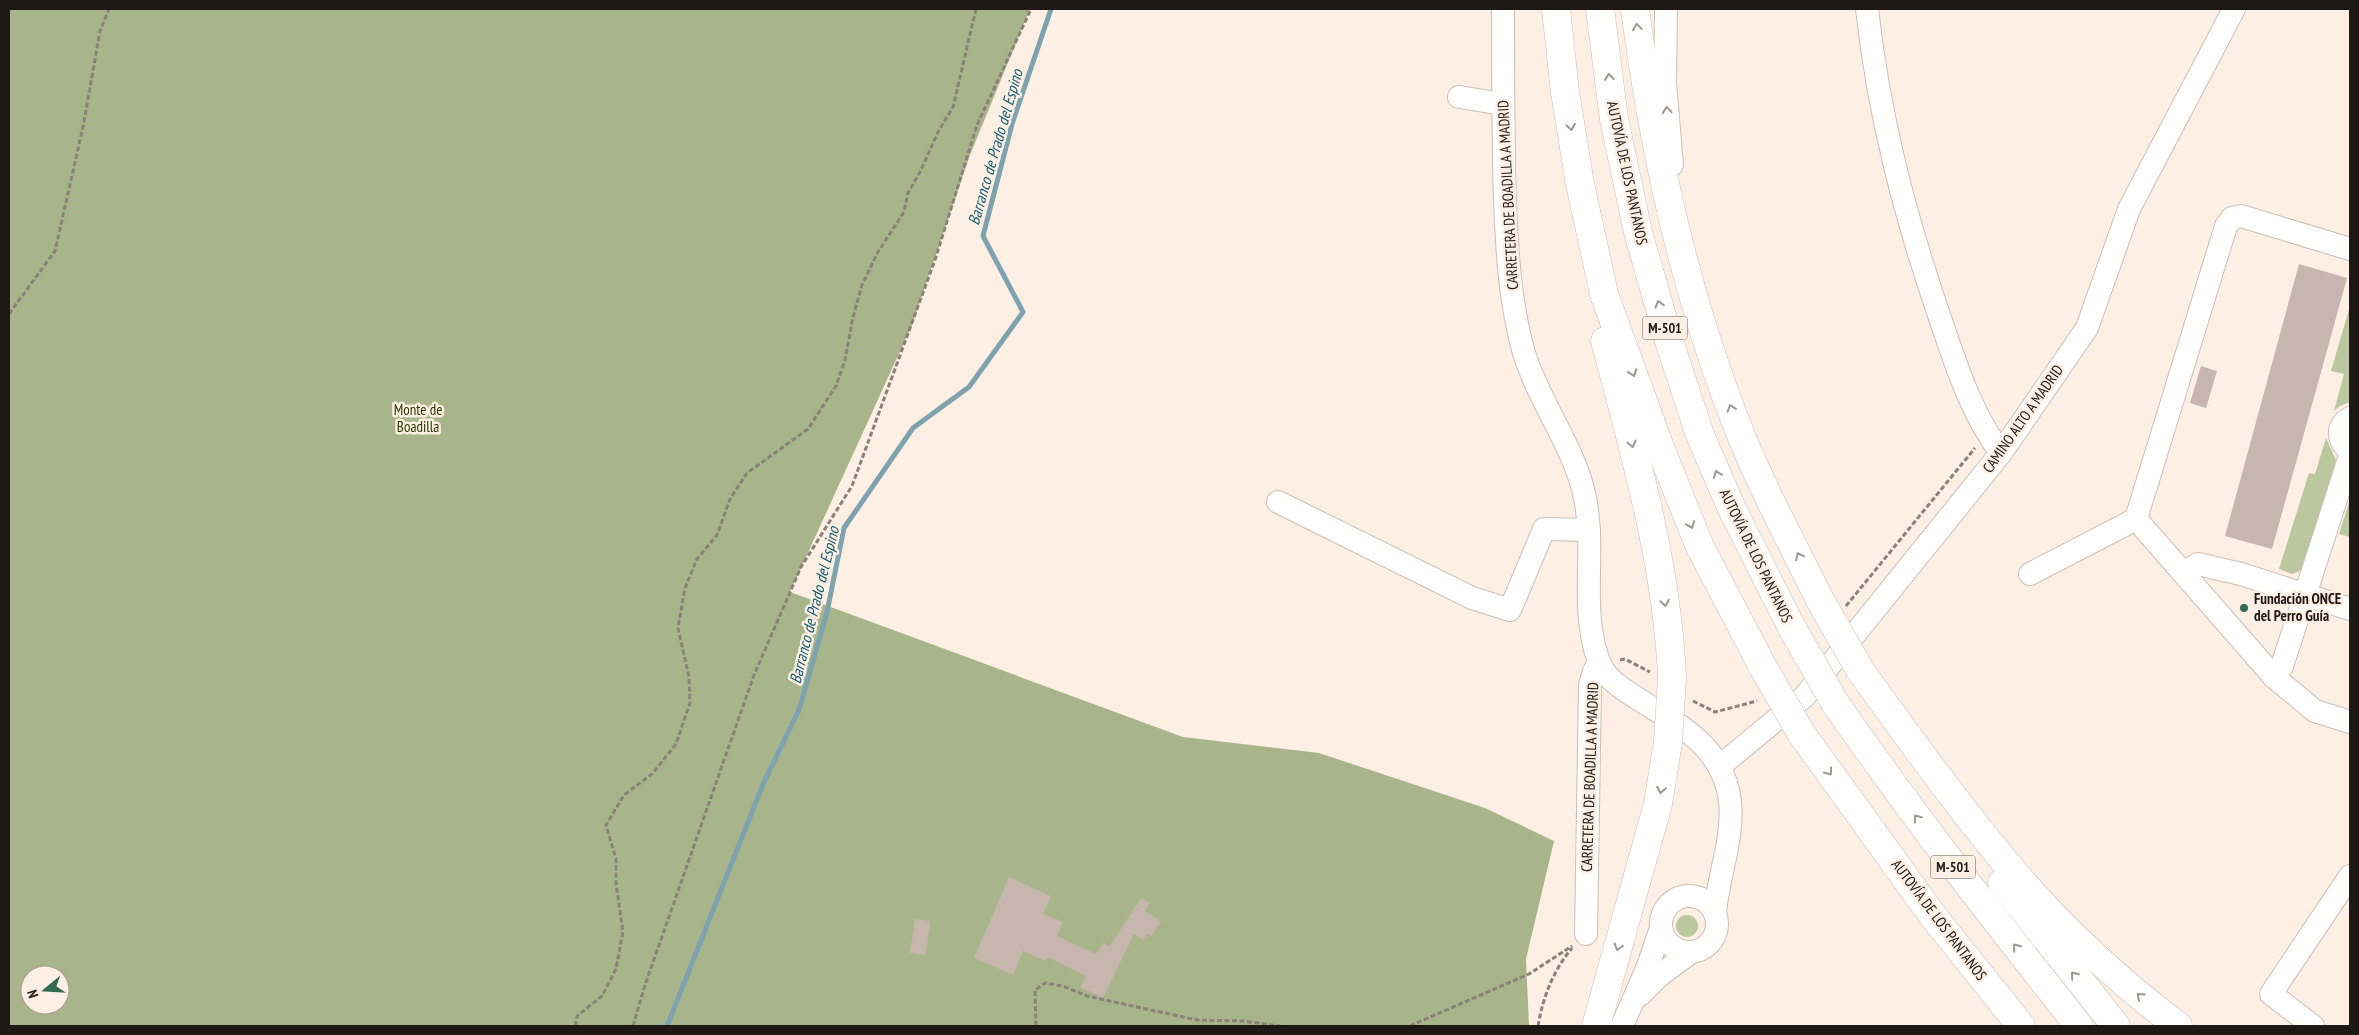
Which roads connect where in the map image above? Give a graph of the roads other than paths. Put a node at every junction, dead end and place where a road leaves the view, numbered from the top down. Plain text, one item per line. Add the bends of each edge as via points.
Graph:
1 (1503, 9) edge
2 (1556, 9) edge
3 (1600, 9) edge
4 (1635, 9) edge
5 (1666, 9) edge
6 (1867, 9) edge
7 (2234, 9) edge
8 (1459, 97) dead end
9 (1503, 104) junction
10 (2350, 249) edge
11 (1684, 263) junction
12 (1604, 294) junction
13 (2350, 418) edge
14 (2350, 451) edge
15 (2001, 452) junction
16 (2350, 456) edge
17 (1278, 502) dead end
18 (2136, 519) junction
19 (1589, 530) junction
20 (2183, 573) junction
21 (2030, 574) dead end
22 (2306, 595) junction
23 (2350, 609) edge
24 (1599, 663) junction
25 (1860, 670) junction
26 (2274, 678) junction
27 (2350, 722) edge
28 (1720, 766) junction
29 (1728, 834) junction
30 (2350, 876) edge
31 (1685, 896) junction
32 (1715, 913) junction
33 (1661, 928) junction
34 (1586, 934) dead end
35 (1690, 953) junction
36 (1625, 1018) edge
37 (1596, 1026) edge
38 (2021, 1026) edge
39 (2079, 1026) edge
40 (2116, 1026) edge
41 (2178, 1026) edge
42 (2313, 1026) edge

1 - 9 street, CARRETERA DE BOADILLA A MADRID
2 -> 12 highway, AUTOVÍA DE LOS PANTANOS / M-501 via 1564,92
39 -> 3 highway, AUTOVÍA DE LOS PANTANOS / M-501, bridge via 1970,889 1835,703 1792,628 1729,503 1700,435 1638,232 1614,119
11 -> 4 highway via 1645,84
11 -> 5 street via 1665,83
6 - 15 street via 1889,148 1918,254 1976,414
7 - 15 street, CAMINO ALTO A MADRID via 2129,209 2087,328
8 - 9 street
9 - 19 street, CARRETERA DE BOADILLA A MADRID via 1507,250 1513,303 1524,352 1539,394 1580,477
10 - 18 street via 2241,216 2232,218 2226,226
25 -> 11 highway, bridge via 1820,600 1743,440
12 -> 37 highway, bridge via 1603,336 1626,421 1662,586 1672,677 1668,742 1656,813
12 -> 38 highway, AUTOVÍA DE LOS PANTANOS / M-501, bridge via 1700,547 1801,733 1933,916
13 - 14 street via 2340,429 2339,438
15 - 28 street, CAMINO ALTO A MADRID via 1805,696
16 - 22 street
17 - 19 street via 1472,598 1510,610 1544,530
18 - 20 street
18 - 21 street
19 - 24 street, CARRETERA DE BOADILLA A MADRID via 1588,610 1591,639
20 - 22 street via 2198,564
20 - 26 street
22 - 23 street
22 - 26 street via 2282,666
24 - 28 street via 1617,686 1692,735 1710,750
24 - 34 street, CARRETERA DE BOADILLA A MADRID via 1590,685
40 -> 25 highway via 1964,834 1901,745
41 -> 25 highway via 2102,961 2006,863
26 - 27 street via 2315,711
28 - 29 street via 1728,786 1731,820
29 - 31 street via 1714,864
29 - 32 street
30 - 42 street via 2271,994
31 - 32 street via 1706,902
31 - 33 street via 1667,907
32 - 35 street via 1717,922 1713,940 1699,951
33 - 35 street via 1663,936 1674,948
33 - 36 street
35 - 36 street via 1660,975

